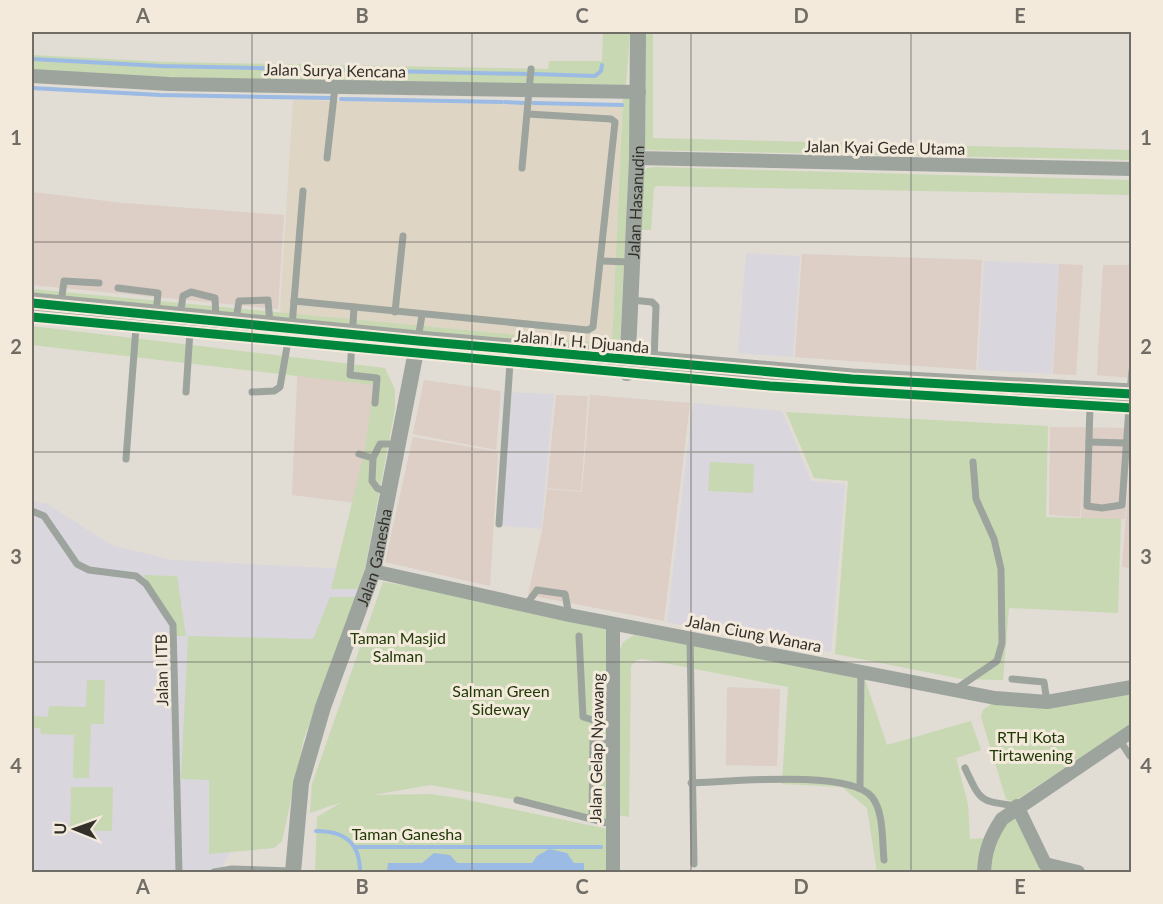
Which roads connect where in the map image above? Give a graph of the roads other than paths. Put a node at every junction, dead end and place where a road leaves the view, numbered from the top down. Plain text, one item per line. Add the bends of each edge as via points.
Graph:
1 (638, 32) edge
2 (531, 69) dead end
3 (32, 76) edge
4 (335, 87) junction
5 (530, 90) junction
6 (639, 92) junction
7 (528, 114) junction
8 (327, 158) dead end
9 (637, 158) junction
10 (522, 168) dead end
11 (1131, 169) edge
12 (303, 191) dead end
13 (403, 236) dead end
14 (602, 261) junction
15 (633, 262) junction
16 (99, 283) dead end
17 (118, 288) dead end
18 (631, 300) junction
19 (294, 301) junction
20 (32, 303) edge
21 (60, 305) junction
22 (354, 307) junction
23 (395, 312) junction
24 (156, 315) junction
25 (422, 315) junction
26 (32, 316) edge
27 (185, 324) junction
28 (136, 327) junction
29 (290, 335) junction
30 (352, 340) junction
31 (418, 340) junction
32 (510, 363) junction
33 (653, 363) junction
34 (627, 367) junction
35 (1131, 371) edge
36 (186, 392) dead end
37 (252, 392) dead end
38 (1130, 401) edge
39 (375, 403) dead end
40 (1090, 406) junction
41 (1089, 442) junction
42 (1126, 443) junction
43 (398, 444) junction
44 (359, 454) dead end
45 (373, 458) junction
46 (126, 459) dead end
47 (973, 462) dead end
48 (388, 493) junction
49 (32, 511) edge
50 (499, 524) dead end
51 (373, 571) junction
52 (526, 605) junction
53 (569, 615) junction
54 (613, 624) junction
55 (579, 636) dead end
56 (690, 638) junction
57 (861, 670) junction
58 (1011, 680) dead end
59 (1131, 687) edge
60 (955, 690) junction
61 (1047, 702) junction
62 (1131, 731) edge
63 (613, 733) junction
64 (1119, 739) junction
65 (1130, 756) dead end
66 (965, 768) dead end
67 (692, 783) junction
68 (860, 787) junction
69 (517, 800) dead end
70 (1017, 806) junction
71 (592, 819) junction
72 (611, 824) junction
73 (884, 860) dead end
74 (694, 864) dead end
75 (1043, 868) edge
76 (293, 872) edge
77 (179, 873) edge
78 (214, 873) edge
79 (613, 873) edge
80 (984, 873) edge
81 (1078, 873) edge

1 - 6 street, Jalan Hasanudin
2 - 5 lane
3 - 4 street, Jalan Surya Kencana via 169,84
4 - 5 street, Jalan Surya Kencana
4 - 8 lane
5 - 6 street, Jalan Surya Kencana
5 - 7 lane
6 - 9 street, Jalan Hasanudin
7 - 10 lane
7 - 14 lane via 615,122
9 - 11 street, Jalan Kyai Gede Utama
9 - 15 street, Jalan Hasanudin
12 - 19 lane
13 - 23 lane
14 - 15 lane
14 - 25 lane via 596,320 588,330
15 - 18 street, Jalan Hasanudin
16 - 21 lane via 64,281
17 - 24 lane via 158,293
18 - 33 lane via 656,306
18 - 34 street, Jalan Hasanudin
19 - 22 lane
19 - 29 lane
20 - 21 main road, Jalan Ir. H. Djuanda
21 - 24 main road, Jalan Ir. H. Djuanda
22 - 23 lane
22 - 30 lane
23 - 25 lane
24 - 27 main road, Jalan Ir. H. Djuanda
25 - 31 lane
26 - 28 main road, Jalan Ir. H. Djuanda
27 - 28 main road, Jalan Ir. H. Djuanda
27 - 29 main road, Jalan Ir. H. Djuanda
27 - 29 main road, Jalan Ir. H. Djuanda via 270,326
27 - 36 lane
28 - 46 lane
29 - 30 main road, Jalan Ir. H. Djuanda
29 - 37 lane via 280,387
30 - 31 main road, Jalan Ir. H. Djuanda
30 - 39 lane via 350,375 377,378
31 - 32 main road, Jalan Ir. H. Djuanda
31 - 34 main road, Jalan Ir. H. Djuanda
31 - 43 street, Jalan Ganesha
32 - 34 main road, Jalan Ir. H. Djuanda
32 - 50 lane
33 - 34 main road, Jalan Ir. H. Djuanda
33 - 38 main road, Jalan Ir. H. Djuanda
34 - 40 main road, Jalan Ir. H. Djuanda via 851,392
35 - 38 lane
38 - 40 main road, Jalan Ir. H. Djuanda
38 - 42 lane
40 - 41 lane
41 - 42 lane
41 - 42 lane via 1088,506 1102,508 1122,505
43 - 45 lane via 380,444
43 - 48 street, Jalan Ganesha
44 - 45 lane
45 - 48 lane via 372,482
47 - 60 lane via 976,499 994,539 1001,569 1002,643 997,661
48 - 51 street, Jalan Ganesha
49 - 77 lane, Jalan I ITB via 44,516 77,564 89,570 136,576 146,584 173,625
51 - 52 street, Jalan Ciung Wanara
51 - 76 street, Jalan Ganesha via 310,747 301,783
52 - 53 street, Jalan Ciung Wanara
52 - 53 lane via 537,590 562,592 566,594
53 - 54 street, Jalan Ciung Wanara
54 - 56 street, Jalan Ciung Wanara
54 - 63 street, Jalan Gelap Nyawang
55 - 63 lane via 583,717
56 - 57 street, Jalan Ciung Wanara
56 - 67 lane
57 - 60 street, Jalan Ciung Wanara
57 - 68 lane
58 - 61 lane via 1044,682
59 - 61 street, Jalan Ciung Wanara
60 - 61 street, Jalan Ciung Wanara via 1006,700
62 - 64 street
63 - 71 lane via 593,741
63 - 72 street, Jalan Gelap Nyawang
64 - 65 lane
64 - 70 street
66 - 70 lane via 982,799
67 - 68 lane via 795,779
67 - 74 lane
68 - 73 lane via 873,797 880,818
69 - 71 lane
70 - 75 street
70 - 80 street via 991,835
71 - 72 lane
72 - 79 street, Jalan Gelap Nyawang
75 - 81 street
76 - 78 lane via 232,869

